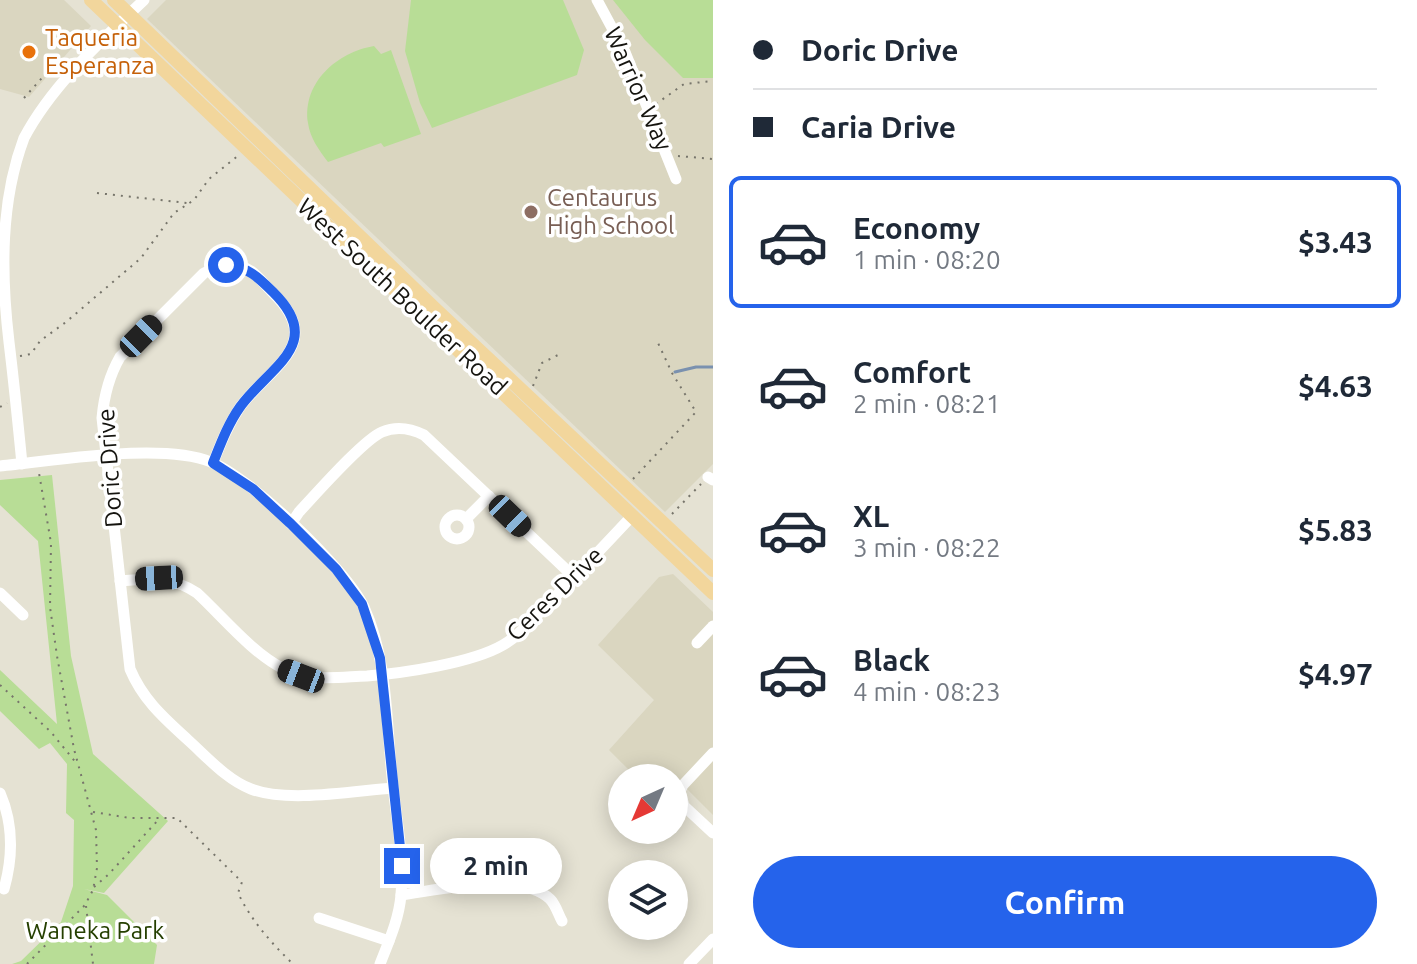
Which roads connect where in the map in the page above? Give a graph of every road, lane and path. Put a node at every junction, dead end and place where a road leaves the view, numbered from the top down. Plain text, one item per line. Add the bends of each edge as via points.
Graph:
1 (91, 0) edge
2 (114, 0) edge
3 (144, 0) edge
4 (597, 0) edge
5 (129, 15) junction
6 (118, 26) junction
7 (49, 70) dead end
8 (713, 81) edge
9 (24, 98) dead end
10 (649, 110) junction
11 (245, 149) junction
12 (677, 156) dead end
13 (713, 159) edge
14 (676, 179) dead end
15 (97, 193) dead end
16 (189, 203) junction
17 (0, 228) edge
18 (4, 327) edge
19 (658, 343) dead end
20 (560, 354) dead end
21 (11, 357) junction
22 (533, 387) dead end
23 (107, 456) junction
24 (213, 463) junction
25 (22, 464) junction
26 (0, 466) edge
27 (38, 471) dead end
28 (711, 478) edge
29 (629, 483) dead end
30 (489, 496) junction
31 (632, 516) junction
32 (466, 519) dead end
33 (291, 524) junction
34 (663, 524) junction
35 (713, 570) edge
36 (575, 578) junction
37 (120, 581) junction
38 (0, 593) edge
39 (713, 593) edge
40 (23, 615) dead end
41 (713, 626) edge
42 (697, 643) dead end
43 (382, 675) junction
44 (0, 685) edge
45 (713, 753) edge
46 (78, 766) junction
47 (393, 788) junction
48 (0, 793) edge
49 (92, 811) junction
50 (159, 818) junction
51 (713, 833) edge
52 (93, 887) junction
53 (4, 889) dead end
54 (401, 895) junction
55 (85, 905) junction
56 (319, 918) dead end
57 (562, 921) dead end
58 (713, 939) edge
59 (389, 941) junction
60 (695, 962) edge
61 (27, 964) edge
62 (93, 964) edge
63 (293, 964) edge
64 (380, 964) edge

1 - 6 main road, West South Boulder Road
2 - 5 main road, West South Boulder Road
3 - 5 street
4 - 10 street, Warrior Way
5 - 6 street
5 - 34 main road, West South Boulder Road
6 - 11 main road, West South Boulder Road
6 - 17 street via 38,114 11,168
7 - 9 path
8 - 10 path via 684,84
10 - 14 street, Warrior Way
11 - 16 path
11 - 31 main road, West South Boulder Road
12 - 13 path
15 - 16 path
16 - 21 path via 174,213 141,258 31,354
17 - 18 street
18 - 21 street
19 - 29 path via 696,412
20 - 22 path via 542,363
21 - 25 street
23 - 24 street via 169,453
23 - 24 street, Doric Drive via 102,418 116,365 204,273 226,265 250,270 288,307 296,333 288,355 228,425
23 - 25 street
23 - 37 street, Doric Drive
24 - 33 street via 253,489
25 - 26 street
27 - 46 path via 51,543 50,607
28 - 34 path
30 - 32 street
30 - 33 street via 424,435 399,428 374,436
30 - 36 street
31 - 36 street, Ceres Drive
31 - 39 main road, West South Boulder Road
33 - 43 street via 362,604
34 - 35 main road, West South Boulder Road
36 - 43 street, Ceres Drive via 503,645 461,660
37 - 43 street, Ceres Drive via 159,578 186,585 265,657 301,676
37 - 47 street, Doric Drive via 130,669 138,688 232,779 270,795
38 - 40 street
41 - 42 street
43 - 47 street
44 - 46 path via 51,732
45 - 51 street via 680,791 684,806
46 - 49 path
47 - 54 street
48 - 53 street via 11,863
49 - 50 path
49 - 52 path via 97,868
50 - 52 path
50 - 63 path via 177,818 242,882 238,893 244,906
52 - 55 path
54 - 57 street via 504,883 525,886 553,902
54 - 59 street
55 - 61 path
55 - 62 path
56 - 59 street
58 - 60 street
59 - 64 street

